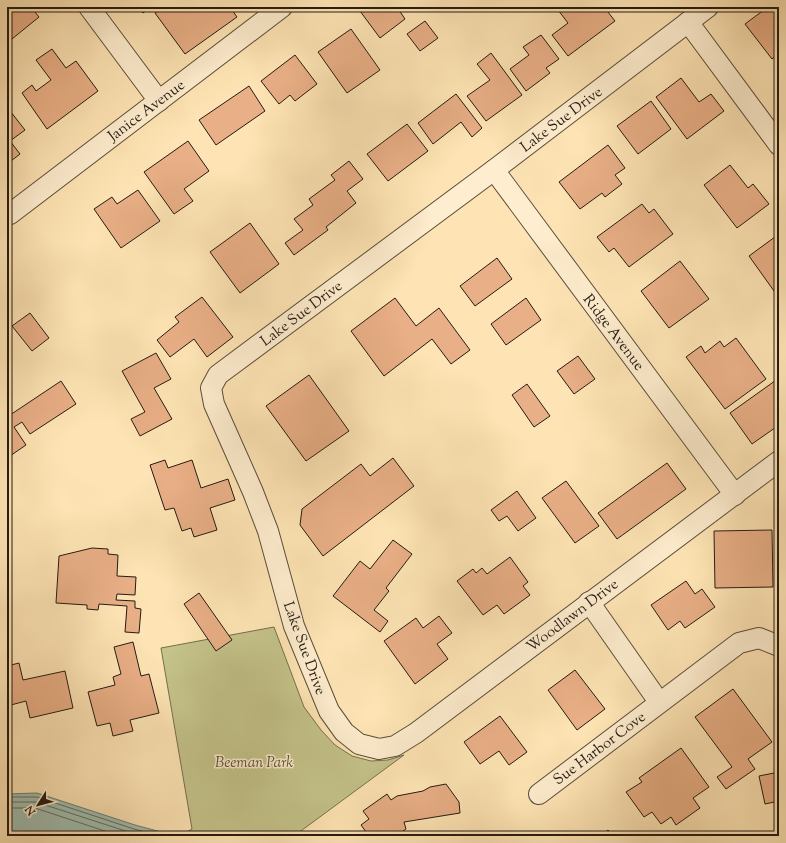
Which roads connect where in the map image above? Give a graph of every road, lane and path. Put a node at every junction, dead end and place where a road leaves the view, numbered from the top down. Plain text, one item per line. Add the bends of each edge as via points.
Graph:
1 (89, 7) edge
2 (282, 7) edge
3 (708, 7) edge
4 (688, 22) junction
5 (159, 101) junction
6 (779, 144) edge
7 (494, 170) junction
8 (10, 214) dead end
9 (779, 461) edge
10 (735, 495) junction
11 (589, 602) junction
12 (779, 646) edge
13 (659, 702) junction
14 (359, 744) joint
15 (540, 794) dead end

1 - 5 street
2 - 5 street, Janice Avenue
3 - 4 street, Lake Sue Drive
4 - 6 street
4 - 7 street, Lake Sue Drive
5 - 8 street, Janice Avenue
7 - 10 street, Ridge Avenue
7 - 14 street, Lake Sue Drive via 218,375 212,388 214,404 268,531 294,626 329,711 344,732
9 - 10 street, Woodlawn Drive
10 - 11 street, Woodlawn Drive
11 - 13 street, Sue Harbor Cove
11 - 14 street, Woodlawn Drive via 395,746 379,749
12 - 13 street, Sue Harbor Cove via 759,638 738,643
13 - 15 street, Sue Harbor Cove

